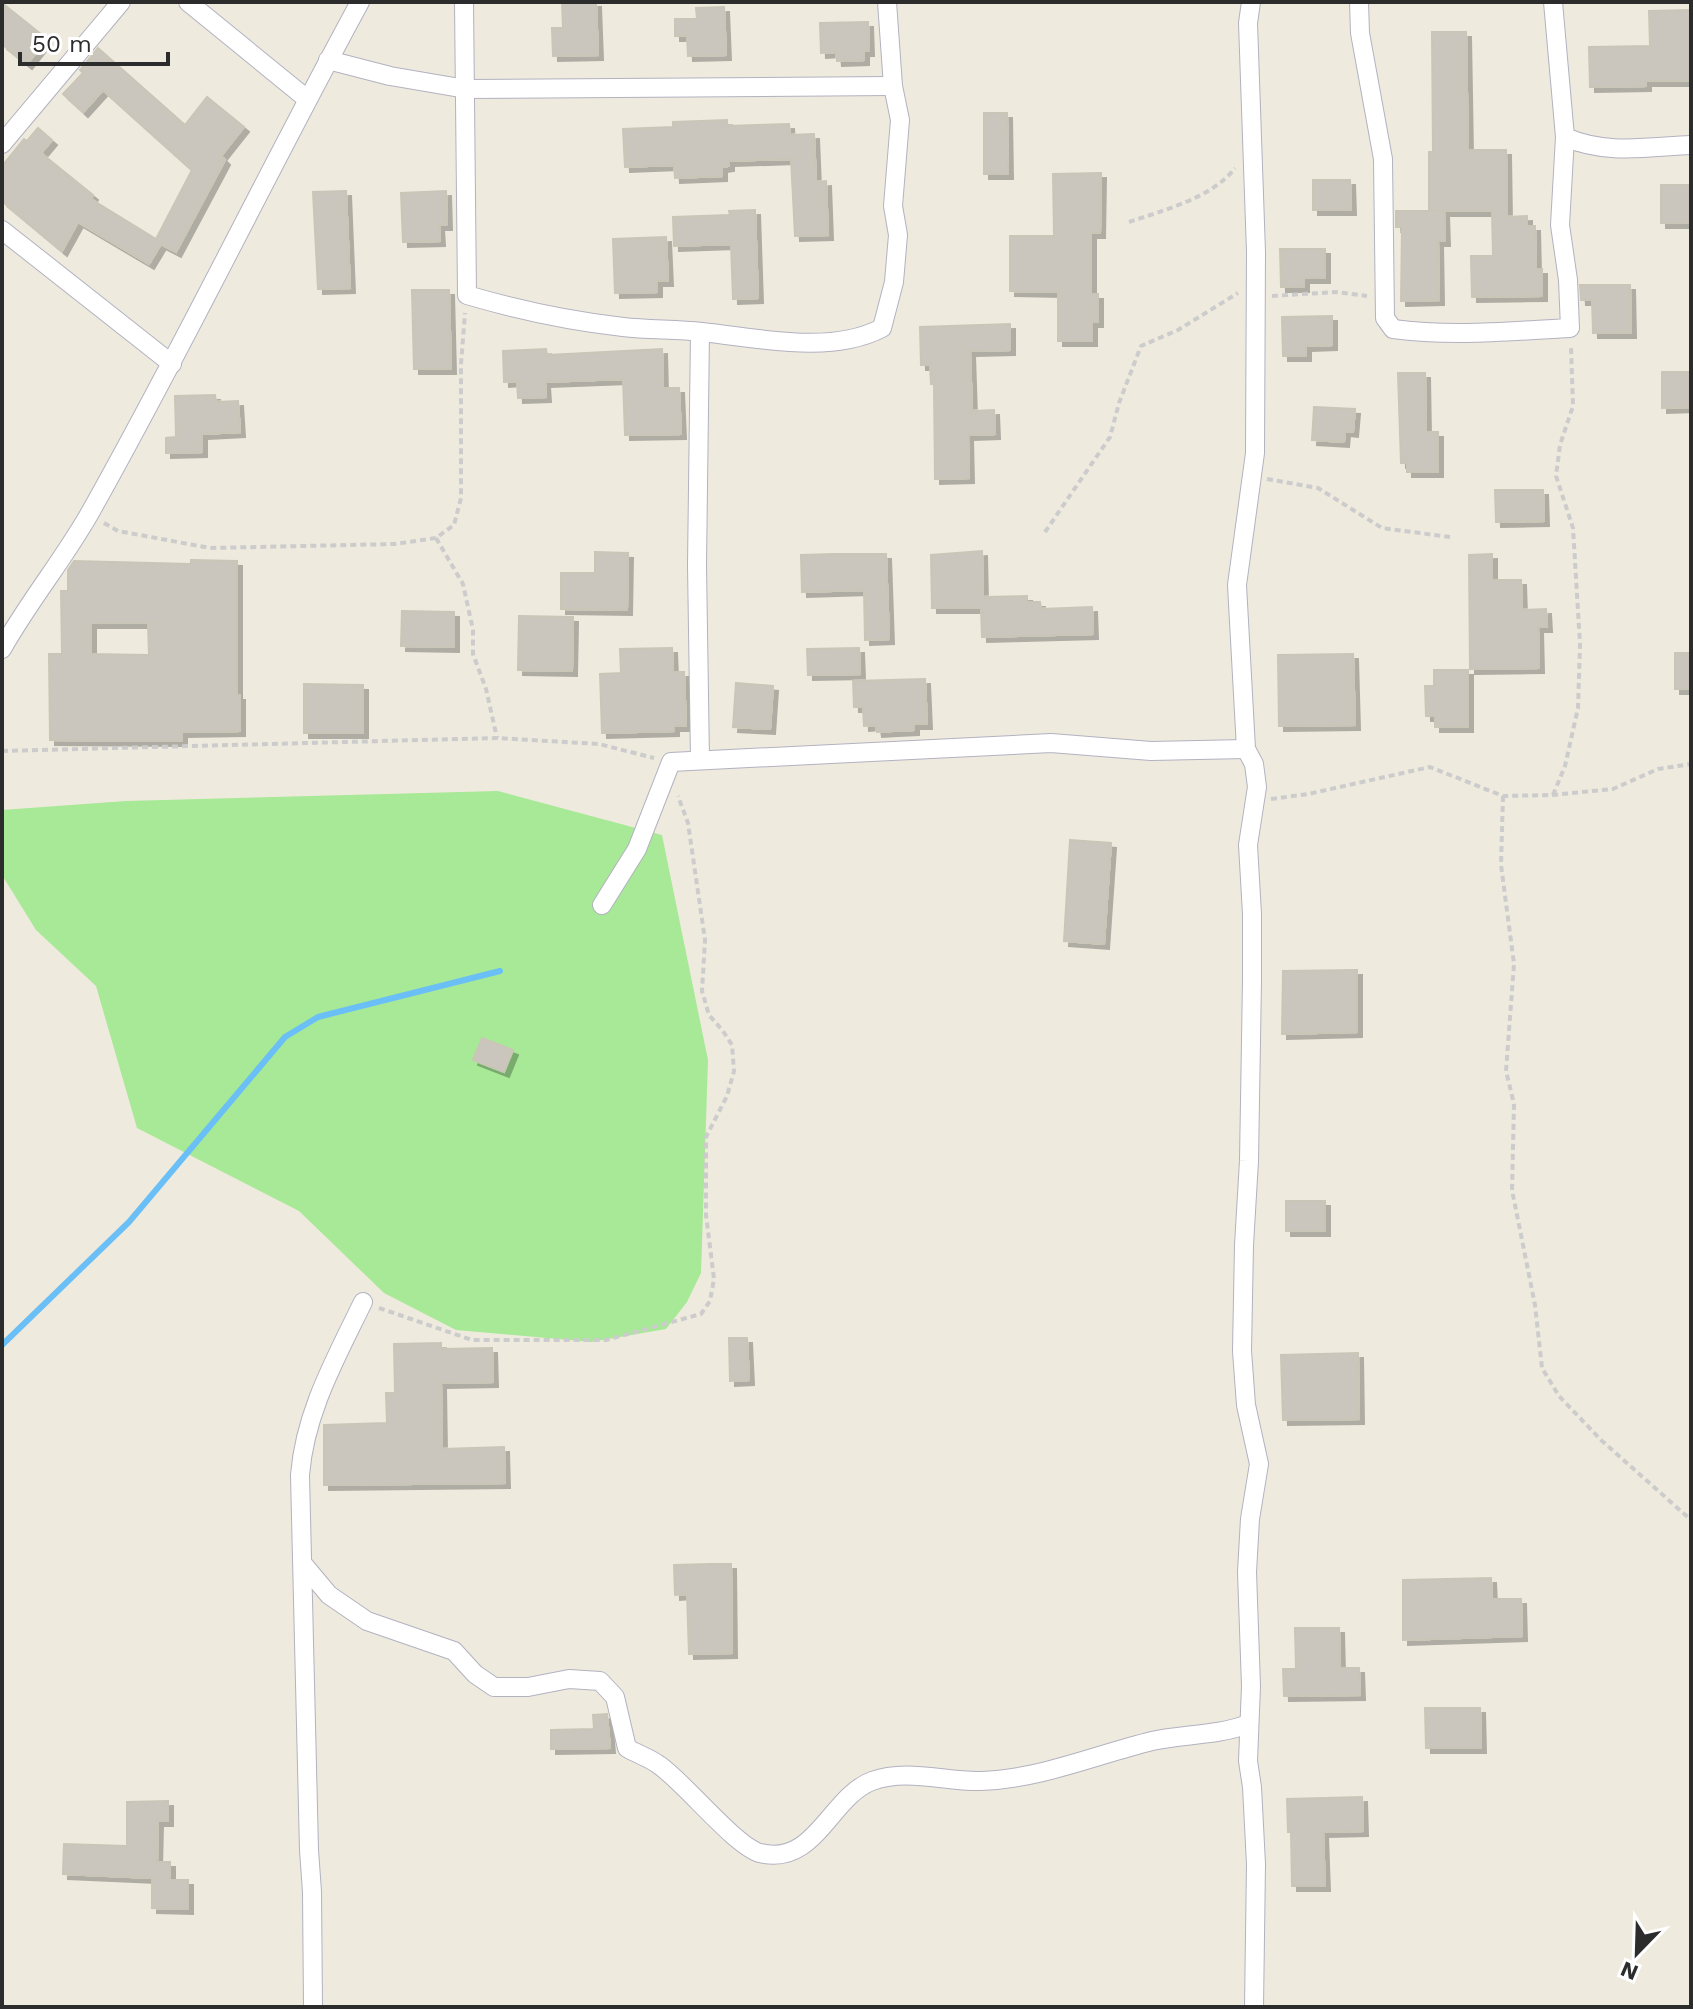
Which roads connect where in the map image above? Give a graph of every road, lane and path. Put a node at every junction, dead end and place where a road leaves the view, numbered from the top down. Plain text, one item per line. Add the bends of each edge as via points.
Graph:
1 (121, 2) edge
2 (188, 2) edge
3 (360, 2) edge
4 (464, 2) edge
5 (887, 2) edge
6 (1251, 2) edge
7 (1359, 2) edge
8 (1553, 2) edge
9 (328, 60) junction
10 (893, 86) junction
11 (466, 89) junction
12 (307, 99) junction
13 (1565, 137) junction
14 (2, 144) edge
15 (1691, 145) edge
16 (1251, 147) junction
17 (1129, 222) dead end
18 (2, 230) edge
19 (1254, 289) junction
20 (467, 295) junction
21 (1385, 298) junction
22 (1570, 328) junction
23 (700, 332) junction
24 (172, 364) junction
25 (1253, 476) junction
26 (89, 515) junction
27 (1045, 532) dead end
28 (1450, 537) dead end
29 (436, 538) junction
30 (2, 649) edge
31 (497, 738) junction
32 (1246, 749) junction
33 (2, 751) edge
34 (700, 760) junction
35 (671, 762) junction
36 (1691, 764) edge
37 (1553, 795) junction
38 (1503, 796) junction
39 (1257, 800) junction
40 (602, 905) dead end
41 (363, 1302) joint
42 (1691, 1520) edge
43 (303, 1564) junction
44 (1248, 1724) junction
45 (313, 2007) edge
46 (1254, 2007) edge

1 - 14 street
2 - 12 street
3 - 9 street
4 - 11 street
5 - 10 street
6 - 16 street
7 - 21 street via 1383,159
8 - 13 street
9 - 11 street
9 - 12 street
10 - 11 street
10 - 23 street via 900,120 893,206 898,235 894,282 882,328 862,338 790,343
11 - 20 street
12 - 24 street
13 - 15 street via 1587,147 1613,149
13 - 22 street via 1560,225
16 - 17 path via 1227,179 1194,198
16 - 19 street
18 - 24 street
19 - 21 path
19 - 25 street
19 - 27 path via 1141,346 1110,437
20 - 23 street via 608,324
20 - 29 path via 461,498 454,525
21 - 22 street via 1385,318 1393,329 1471,335
22 - 37 path via 1573,406 1556,476 1573,528 1578,708
23 - 34 street
24 - 26 street
25 - 28 path via 1318,488 1382,528
25 - 32 street via 1237,585
26 - 29 path via 118,531 210,548 395,544
26 - 30 street
29 - 31 path via 463,584 473,654
31 - 33 path
31 - 35 path via 599,744
32 - 34 street via 1151,751 1051,743
32 - 39 street via 1254,764
34 - 35 street
35 - 40 street via 637,849
35 - 41 path via 688,823 705,940 702,991 709,1015 732,1045 734,1071 706,1137 706,1215 714,1279 710,1301 701,1314 606,1340 472,1340
36 - 37 path via 1658,769 1613,789
37 - 38 path
38 - 39 path via 1430,767
38 - 42 path via 1501,865 1514,964 1506,1071 1514,1104 1512,1190 1542,1368 1559,1396 1601,1440
39 - 44 street via 1248,845 1252,980 1242,1351 1246,1405 1259,1464 1247,1572
41 - 43 street via 320,1390 302,1450
43 - 44 street via 329,1595 367,1621 454,1651 494,1687 600,1681 615,1697 627,1748 659,1765 758,1853 800,1848 852,1794 871,1782 913,1776 1007,1779 1155,1741
43 - 45 street
44 - 46 street via 1256,1864

